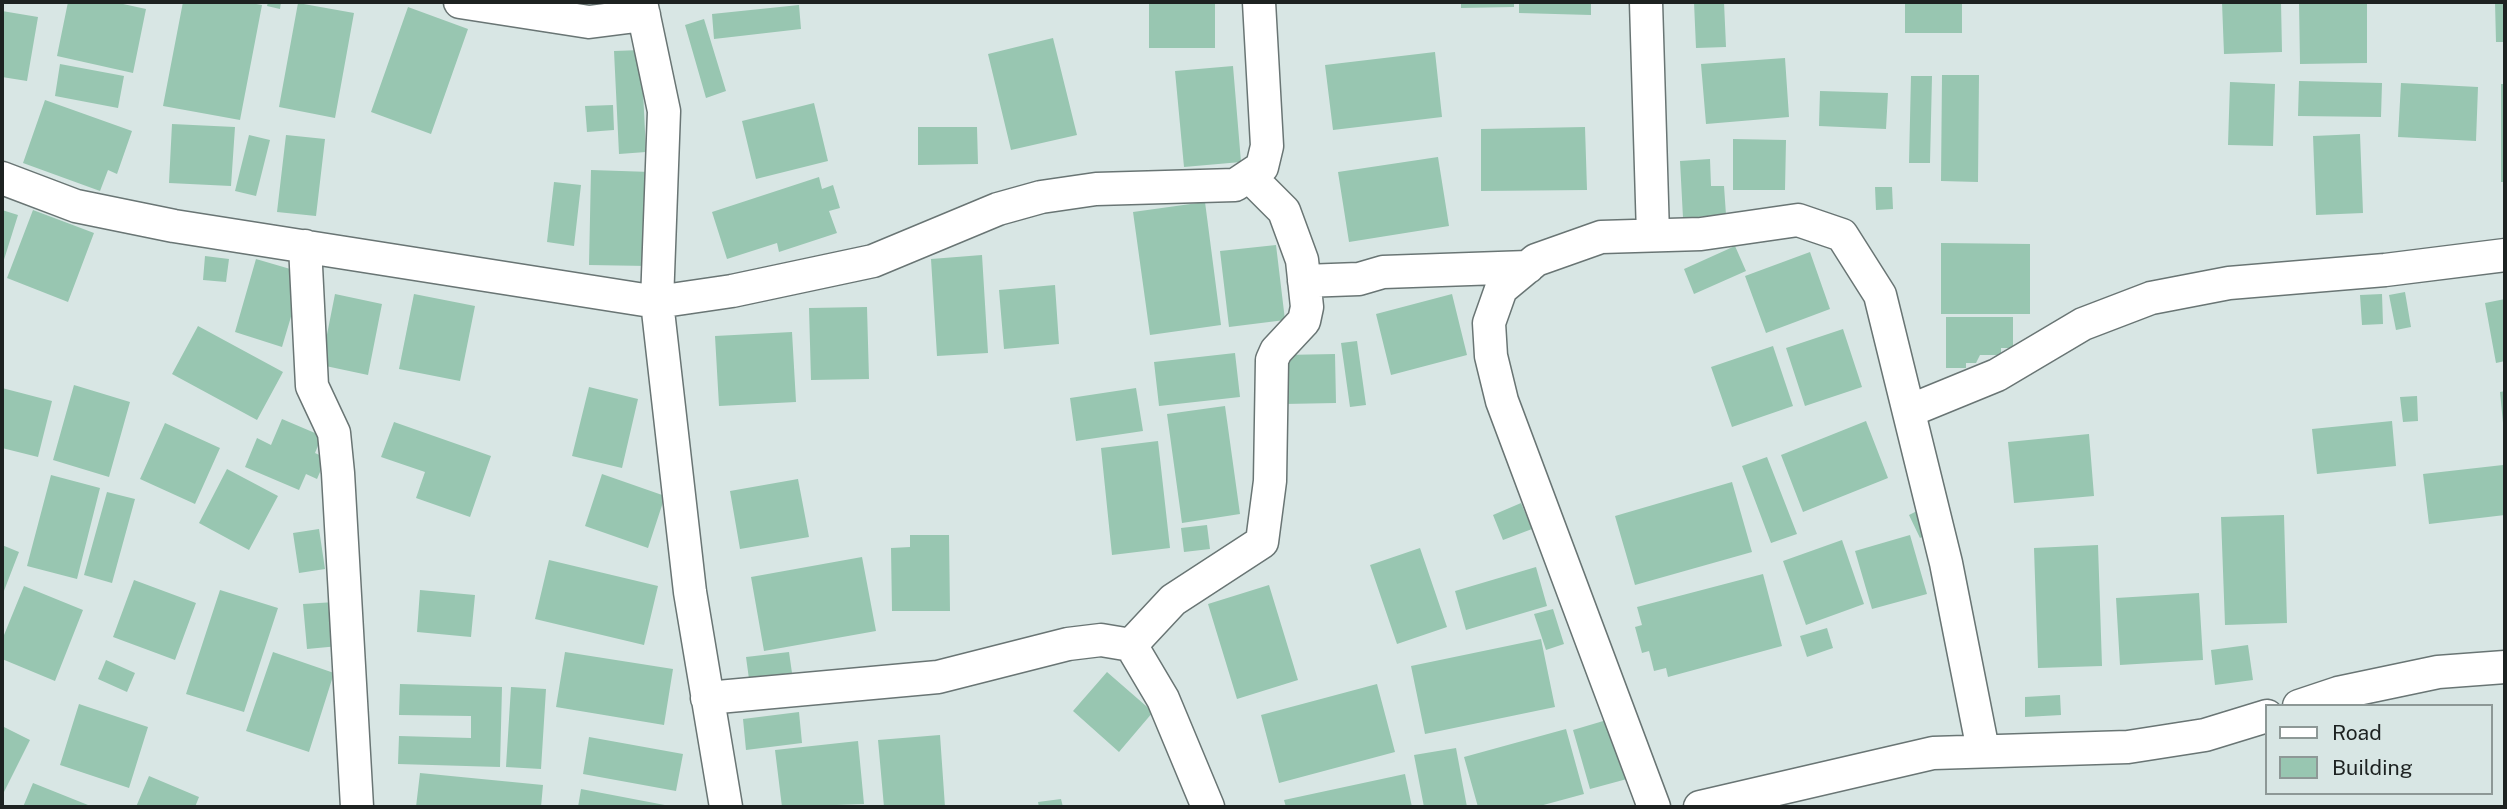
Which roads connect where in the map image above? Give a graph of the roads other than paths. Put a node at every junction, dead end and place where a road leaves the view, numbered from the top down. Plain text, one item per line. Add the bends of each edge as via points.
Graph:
1 (460, 2) edge
2 (1259, 2) edge
3 (1646, 2) edge
4 (643, 8) edge
5 (1249, 176) junction
6 (2, 178) edge
7 (1653, 235) junction
8 (304, 246) junction
9 (2505, 255) edge
10 (1528, 267) junction
11 (1304, 281) junction
12 (657, 302) junction
13 (1909, 411) junction
14 (1131, 645) junction
15 (2505, 667) edge
16 (707, 698) junction
17 (2306, 704) edge
18 (2266, 716) edge
19 (1983, 750) junction
20 (357, 807) edge
21 (726, 807) edge
22 (1208, 807) edge
23 (1654, 807) edge
24 (1700, 807) edge

1 - 4 street via 589,22
2 - 5 street via 1267,146 1262,167
3 - 7 street
4 - 12 street via 664,111
5 - 11 street via 1284,211 1302,260
5 - 12 street via 1235,185 1096,189 1041,197 998,209 873,261
6 - 8 street via 76,206
7 - 10 street via 1601,237
7 - 13 street via 1701,234 1798,220 1842,236 1880,295
8 - 12 street
8 - 20 street via 312,386 336,446
9 - 13 street via 2229,283 2151,298 2083,324 1997,375
10 - 11 street via 1383,272 1359,279
10 - 23 street via 1500,289 1489,323 1491,356 1503,401
11 - 14 street via 1304,321 1272,360 1270,481 1262,542 1173,600
12 - 16 street via 690,592
13 - 19 street via 1946,562
14 - 16 street via 1101,639 937,677
14 - 22 street via 1163,699
15 - 17 street via 2438,672
16 - 21 street
18 - 19 street via 2205,735 2128,747
19 - 24 street via 1933,752

